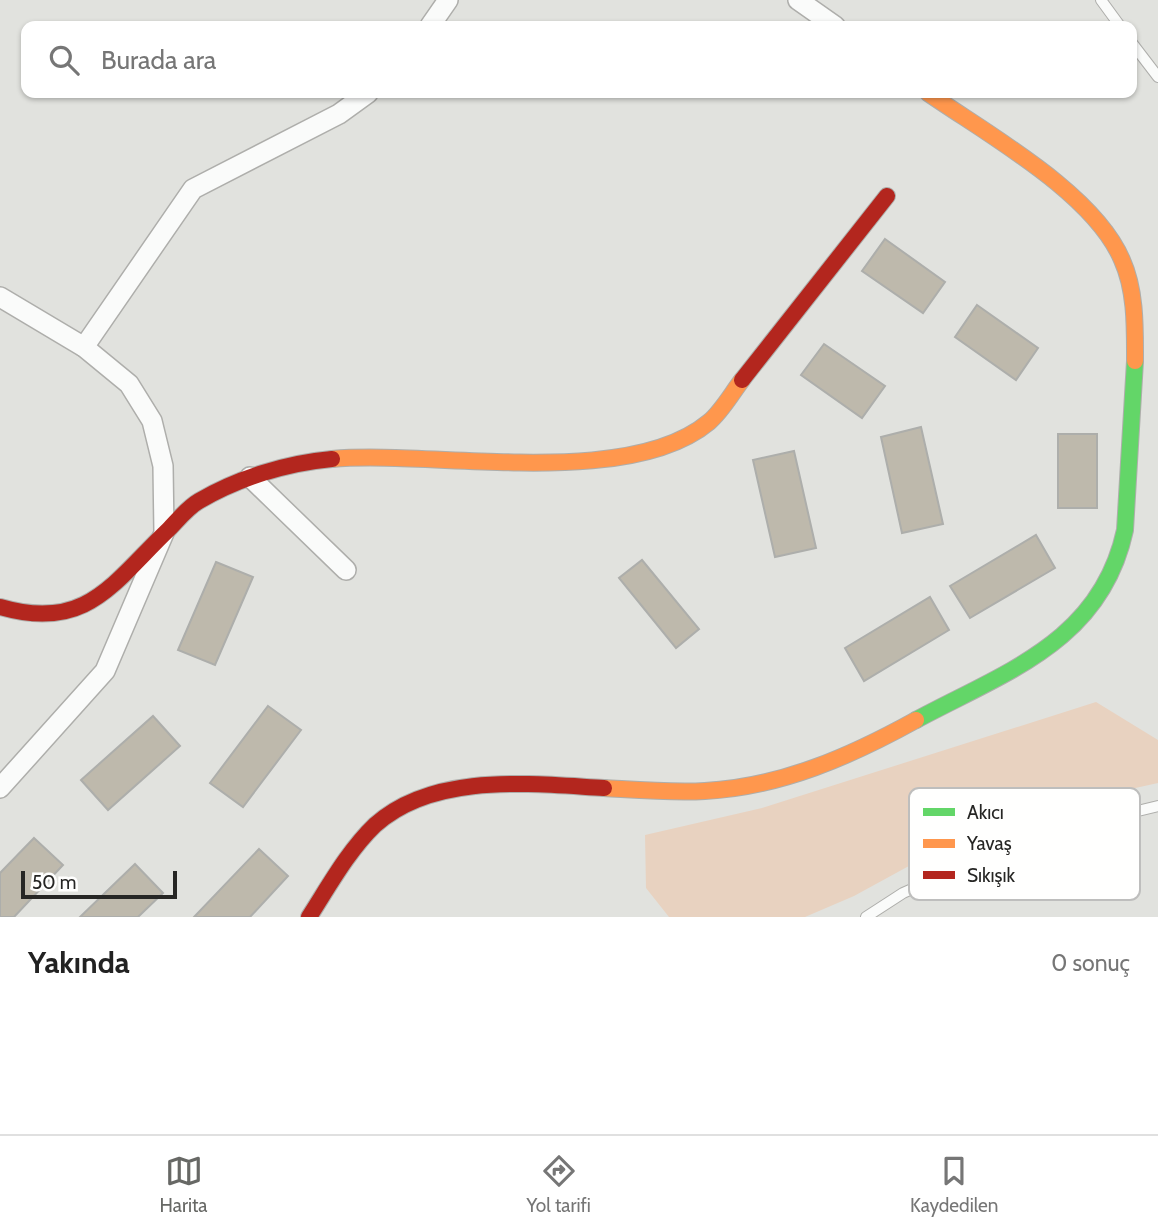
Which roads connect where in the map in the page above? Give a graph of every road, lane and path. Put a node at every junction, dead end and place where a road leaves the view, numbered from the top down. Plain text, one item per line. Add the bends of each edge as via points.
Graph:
1 (448, 0) edge
2 (798, 0) edge
3 (1101, 0) edge
4 (433, 21) edge
5 (828, 21) edge
6 (1116, 21) edge
7 (1137, 50) edge
8 (1158, 77) edge
9 (361, 98) edge
10 (935, 98) edge
11 (887, 197) dead end
12 (0, 297) edge
13 (84, 347) junction
14 (250, 477) junction
15 (164, 533) junction
16 (346, 570) dead end
17 (0, 607) edge
18 (0, 788) edge
19 (1158, 806) edge
20 (1140, 810) edge
21 (909, 890) edge
22 (309, 917) edge
23 (866, 917) edge

1 - 4 street
2 - 5 street
3 - 6 lane
7 - 8 lane
9 - 13 street via 339,114 193,189
10 - 22 street via 1082,207 1115,245 1127,281 1136,342 1120,553 1097,596 1059,642 855,754 811,772 761,785 706,791 514,787 453,790 406,804 363,836
11 - 14 street via 709,422 656,451 579,463 368,456 310,461
12 - 13 street
13 - 15 street via 129,384 152,421 163,466
14 - 15 street via 197,502
14 - 16 street
15 - 17 street via 92,603 63,614 21,613
15 - 18 street via 105,671
19 - 20 lane
21 - 23 lane

